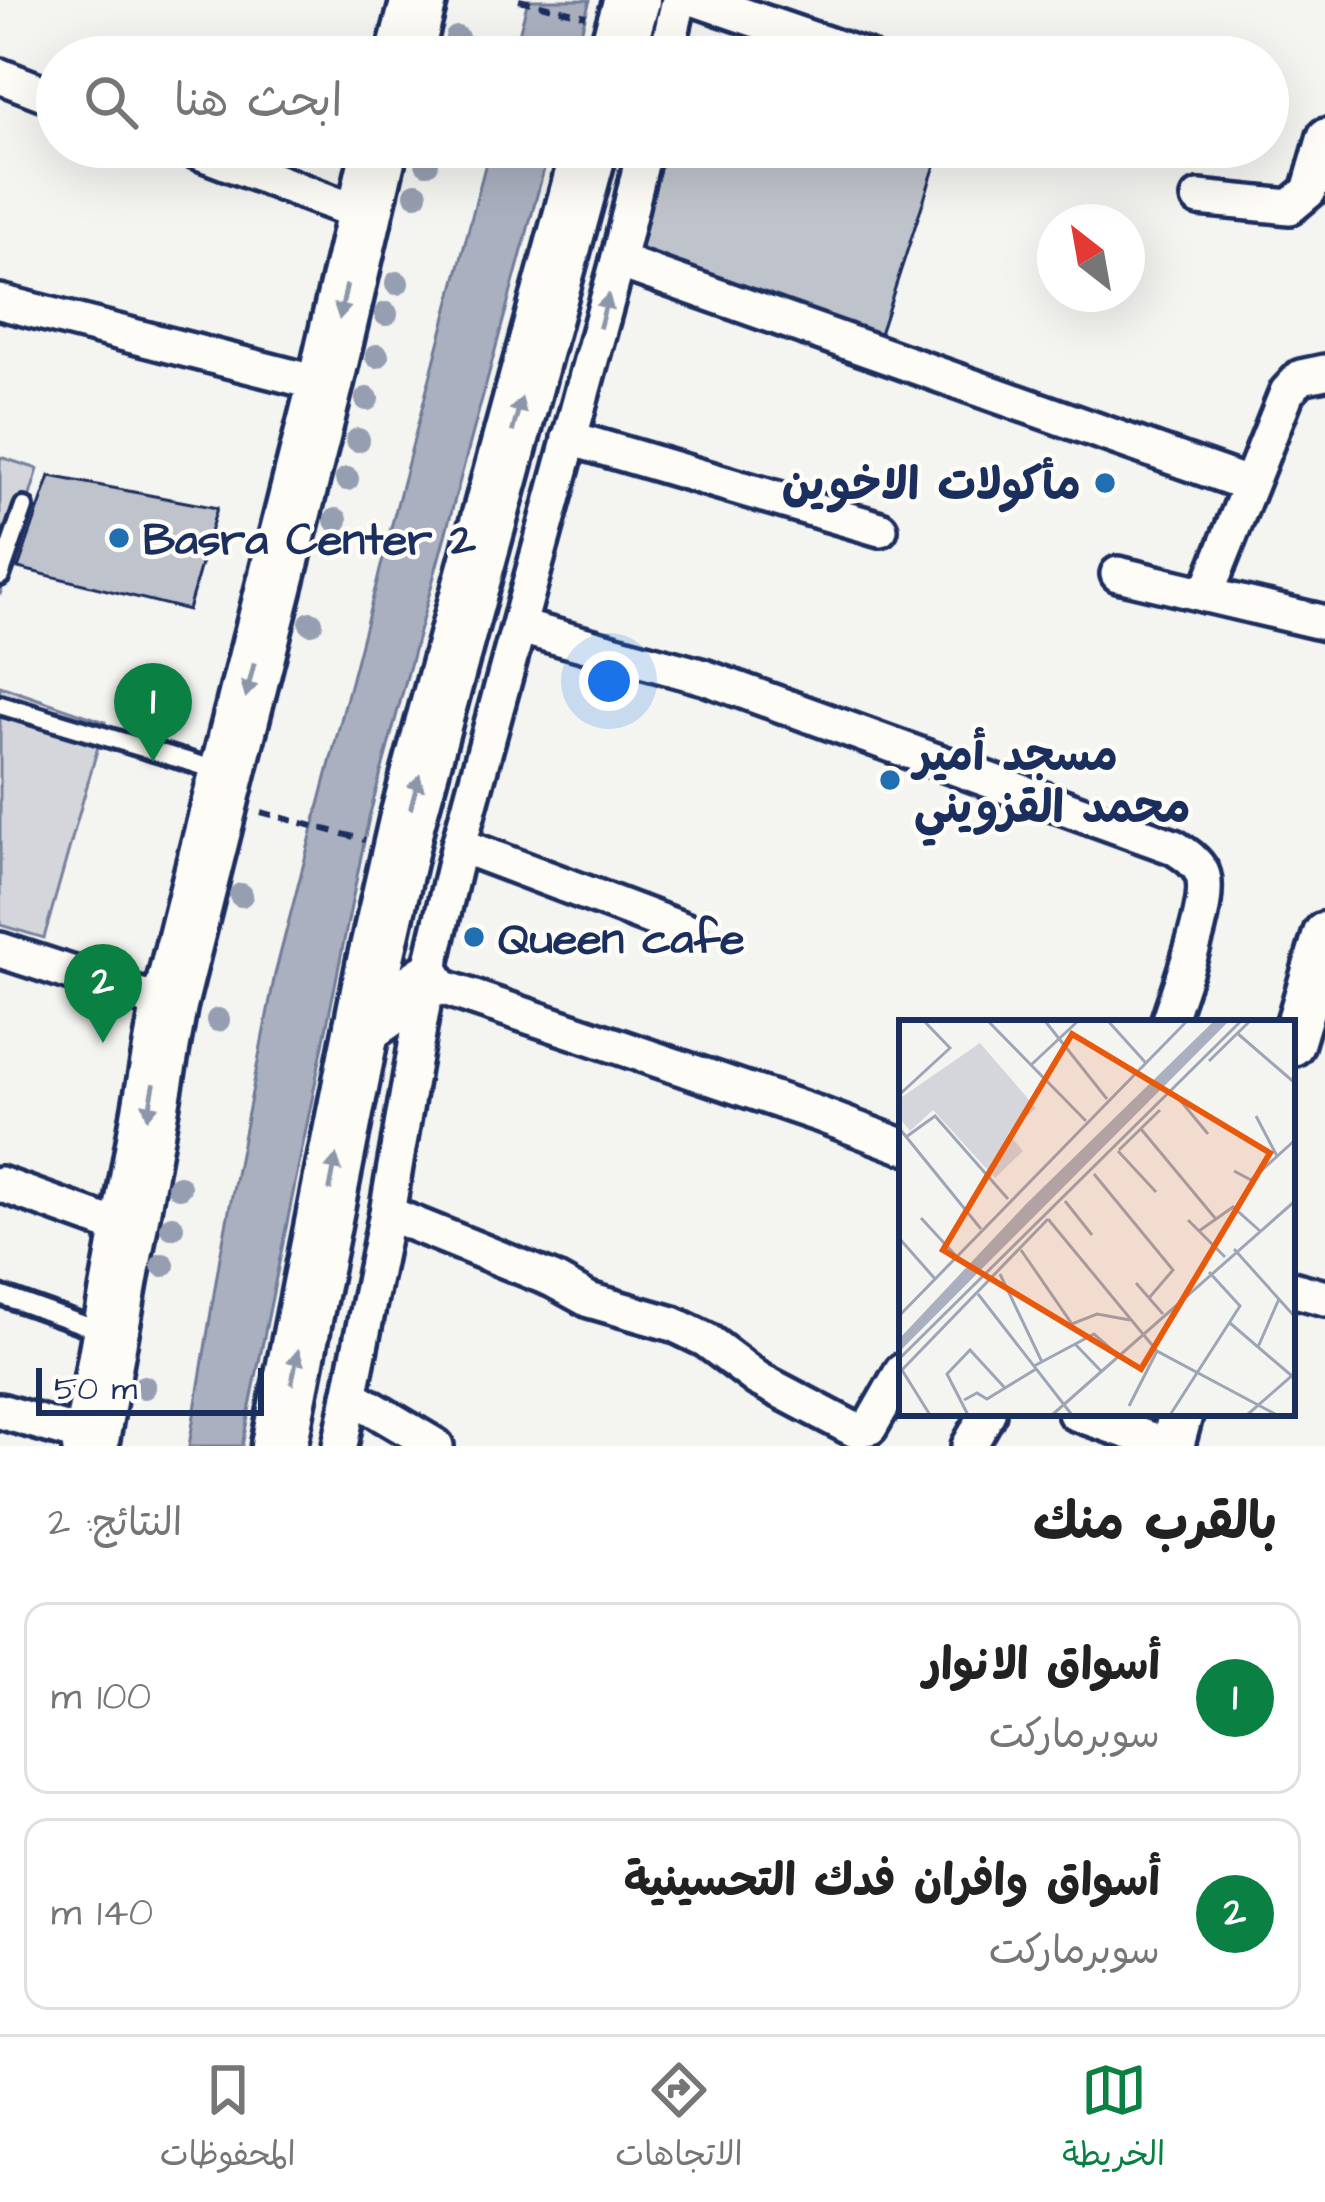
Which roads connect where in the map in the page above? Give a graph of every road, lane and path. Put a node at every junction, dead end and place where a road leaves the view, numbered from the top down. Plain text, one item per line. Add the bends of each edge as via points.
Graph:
1 (419, 0) edge
2 (519, 0) edge
3 (679, 0) edge
4 (698, 0) edge
5 (611, 24) edge
6 (410, 36) edge
7 (671, 36) edge
8 (803, 36) edge
9 (0, 76) edge
10 (36, 90) edge
11 (1325, 136) edge
12 (241, 168) edge
13 (374, 168) edge
14 (584, 168) edge
15 (640, 168) edge
16 (1199, 198) dead end
17 (362, 214) junction
18 (618, 261) junction
19 (0, 302) edge
20 (1325, 372) edge
21 (325, 385) junction
22 (569, 438) junction
23 (1248, 484) junction
24 (24, 507) dead end
25 (880, 529) dead end
26 (1118, 574) dead end
27 (0, 576) edge
28 (1206, 595) junction
29 (1325, 623) edge
30 (520, 627) junction
31 (0, 705) edge
32 (242, 792) junction
33 (367, 840) dead end
34 (459, 844) junction
35 (688, 932) dead end
36 (1325, 934) edge
37 (0, 950) edge
38 (427, 982) junction
39 (169, 1004) junction
40 (1169, 1020) edge
41 (362, 1027) junction
42 (1295, 1034) edge
43 (899, 1145) edge
44 (0, 1184) edge
45 (387, 1213) junction
46 (127, 1230) junction
47 (1295, 1290) edge
48 (0, 1295) edge
49 (1325, 1298) edge
50 (108, 1333) junction
51 (899, 1376) edge
52 (350, 1395) junction
53 (0, 1411) edge
54 (986, 1416) edge
55 (1084, 1416) edge
56 (1180, 1416) edge
57 (91, 1442) edge
58 (279, 1446) edge
59 (340, 1446) edge
60 (436, 1446) edge
61 (969, 1446) edge
62 (1170, 1446) edge

1 - 6 main road
2 - 5 path
3 - 7 street
4 - 8 street
9 - 10 street
11 - 16 street via 1309,191 1290,207
12 - 17 street
13 - 17 main road
41 -> 14 main road via 407,821
15 - 18 street
17 -> 21 main road
22 -> 18 street
18 - 23 street
19 - 21 street
20 - 23 street via 1301,377 1287,392
21 -> 32 main road
22 - 25 street
22 - 30 street
23 - 28 street
24 - 27 lane
26 - 28 street
28 - 29 street
30 - 34 street
30 - 40 street via 704,677 1174,847 1204,877
31 - 32 lane
32 - 33 path
32 - 39 main road
34 - 35 street
34 - 38 street
36 - 42 street
37 - 39 street
38 - 41 main road
38 - 43 street
38 - 45 street
39 -> 46 main road
58 -> 41 main road
44 - 46 street
45 - 51 street via 589,1300 674,1324 854,1430 870,1427
45 - 52 street
46 - 50 main road
47 - 49 street
48 - 50 lane
50 - 57 main road
52 - 59 street
52 - 60 street
53 - 57 street
54 - 61 street
55 - 62 street
56 - 62 street

